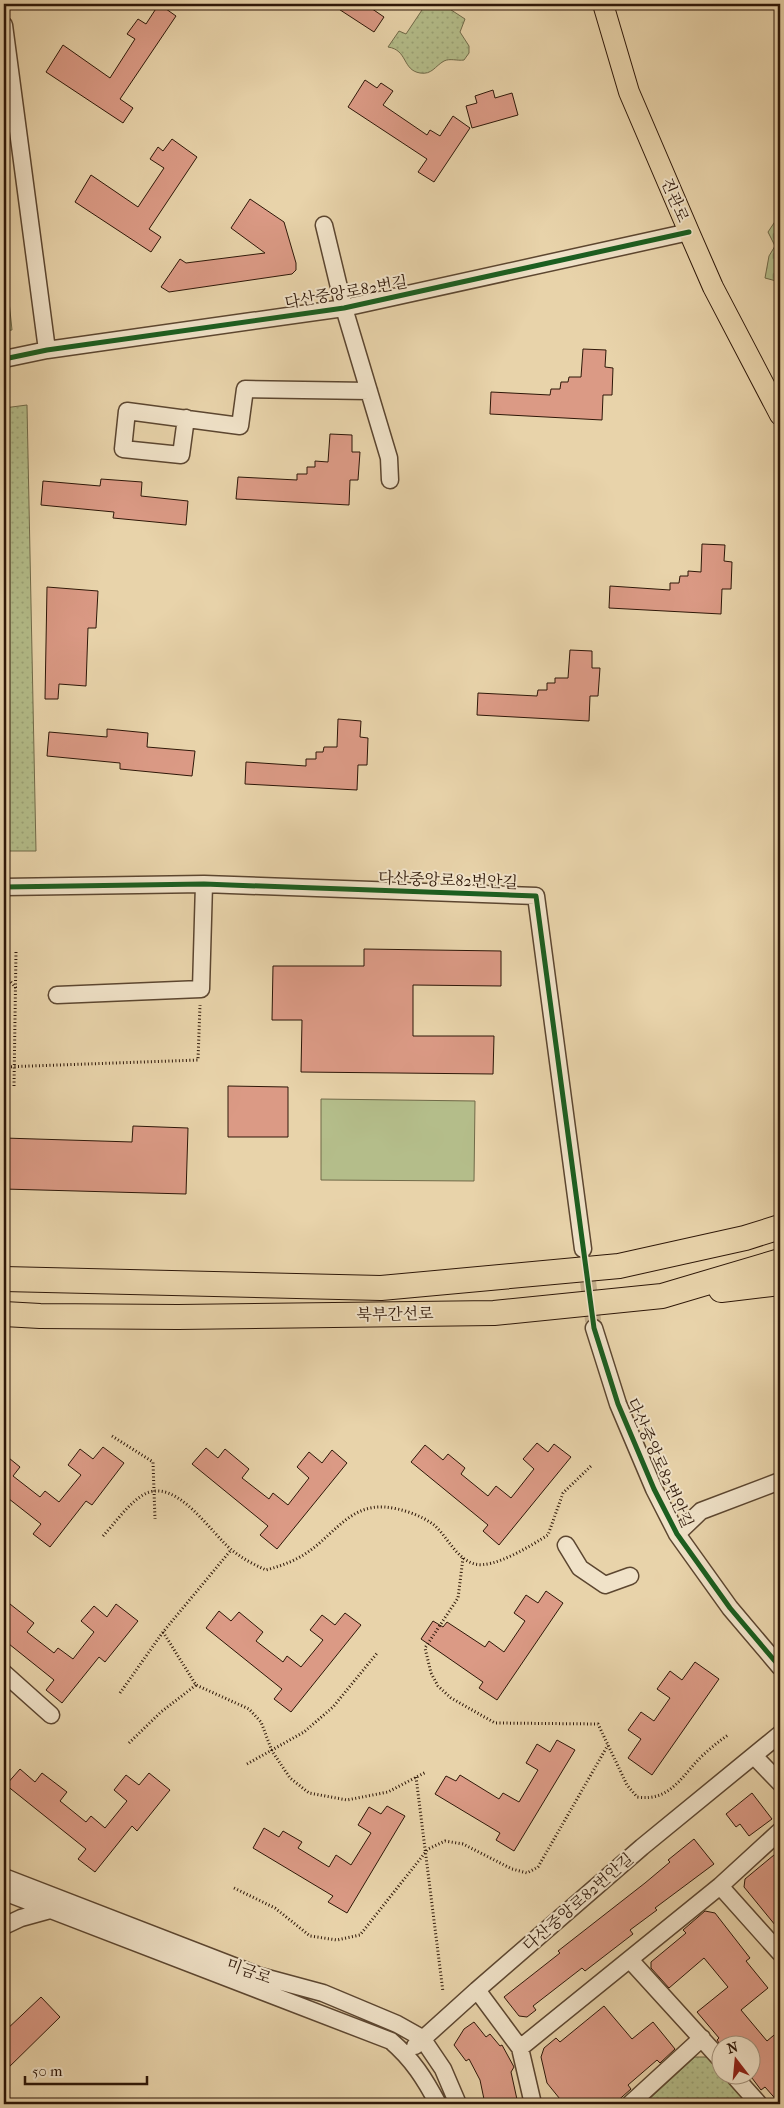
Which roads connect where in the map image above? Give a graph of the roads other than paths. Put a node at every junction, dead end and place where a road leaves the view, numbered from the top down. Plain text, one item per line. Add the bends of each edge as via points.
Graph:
1 (603, 4) edge
2 (4, 25) edge
3 (324, 225) dead end
4 (689, 232) junction
5 (344, 308) junction
6 (47, 350) junction
7 (4, 359) edge
8 (369, 391) junction
9 (780, 415) edge
10 (186, 418) dead end
11 (390, 480) dead end
12 (204, 884) junction
13 (4, 887) edge
14 (58, 995) dead end
15 (780, 1220) edge
16 (780, 1226) edge
17 (745, 1238) junction
18 (584, 1249) tunnel mouth
19 (780, 1261) edge
20 (4, 1279) edge
21 (780, 1284) edge
22 (662, 1296) junction
23 (4, 1314) edge
24 (594, 1328) tunnel mouth
25 (780, 1481) edge
26 (677, 1534) junction
27 (566, 1545) dead end
28 (630, 1576) dead end
29 (780, 1667) edge
30 (4, 1673) edge
31 (51, 1715) dead end
32 (780, 1734) edge
33 (754, 1756) junction
34 (780, 1783) edge
35 (780, 1832) edge
36 (4, 1877) edge
37 (720, 1886) junction
38 (4, 1892) edge
39 (50, 1910) junction
40 (4, 1926) edge
41 (780, 1952) edge
42 (631, 1961) junction
43 (477, 1990) junction
44 (422, 2038) junction
45 (702, 2038) junction
46 (520, 2048) junction
47 (712, 2050) edge
48 (407, 2056) junction
49 (743, 2086) edge
50 (438, 2104) edge
51 (458, 2104) edge
52 (533, 2104) edge
53 (630, 2104) edge
54 (759, 2104) edge

1 - 4 main road, 진관로 via 629,92
2 - 6 street
3 - 5 street
4 - 5 street, 다산중앙로82번길
4 - 9 main road, 진관로
5 - 6 street, 다산중앙로82번길
5 - 8 street
6 - 7 street, 다산중앙로82번길
8 - 10 street via 245,389 240,426
8 - 11 street via 389,458
12 - 13 street, 다산중앙로82번안길
12 - 14 street via 201,989
12 - 18 street, 다산중앙로82번안길 via 536,896
15 - 17 highway
16 - 17 highway, 북부간선로
17 - 20 highway, 북부간선로 via 618,1266 381,1288
19 - 22 highway, 북부간선로
21 - 22 highway
22 - 23 highway, 북부간선로 via 494,1313 178,1317
24 - 26 street, 다산중앙로82번안길 via 618,1404
25 - 26 street via 701,1511
26 - 29 street, 다산중앙로82번안길 via 730,1608
27 - 28 street via 580,1568 605,1585
30 - 31 street
32 - 33 street, 다산중앙로82번안길
33 - 34 street
33 - 43 street, 다산중앙로82번안길 via 642,1847
35 - 37 street
36 - 44 street, 미금로 via 260,1976 323,1993
37 - 41 street
37 - 42 street
38 - 39 street, 미금로
39 - 40 street
39 - 48 street, 미금로 via 294,2006 372,2033 390,2041
42 - 45 street
42 - 46 street
43 - 44 street, 다산중앙로82번안길
43 - 46 street
44 - 48 street, 다산중앙로82번안길
44 - 51 street, 미금로 via 443,2070
45 - 47 street
45 - 53 street
46 - 52 street
48 - 50 street, 미금로
49 - 54 street

